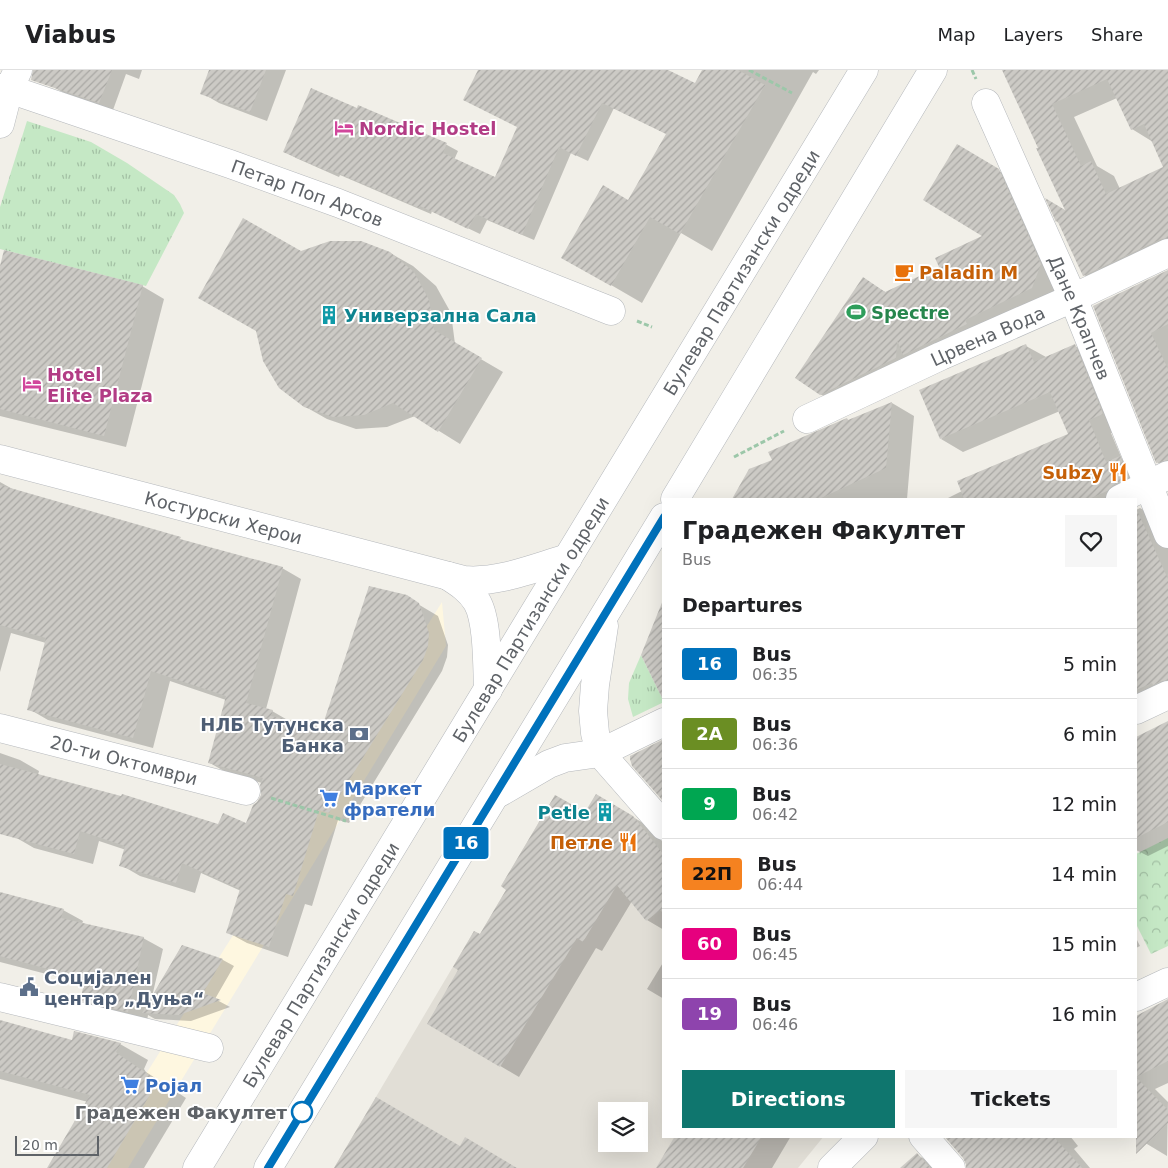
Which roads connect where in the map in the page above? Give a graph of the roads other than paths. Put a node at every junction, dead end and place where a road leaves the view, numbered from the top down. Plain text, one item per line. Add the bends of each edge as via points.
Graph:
1 (864, 70) edge
2 (933, 70) edge
3 (7, 82) edge
4 (986, 103) dead end
5 (0, 124) edge
6 (1168, 253) edge
7 (1073, 298) junction
8 (611, 311) dead end
9 (807, 420) road end
10 (0, 459) edge
11 (1158, 480) edge
12 (676, 498) edge
13 (1122, 498) edge
14 (662, 520) edge
15 (1168, 534) edge
16 (568, 558) junction
17 (448, 576) junction
18 (608, 610) junction
19 (488, 690) junction
20 (1168, 695) edge
21 (1137, 710) edge
22 (662, 723) edge
23 (0, 728) edge
24 (600, 753) junction
25 (246, 791) road end
26 (495, 796) junction
27 (662, 824) edge
28 (1168, 982) edge
29 (0, 997) edge
30 (1137, 997) edge
31 (209, 1048) dead end
32 (862, 1138) edge
33 (925, 1138) edge
34 (197, 1168) edge
35 (268, 1168) edge
36 (832, 1168) edge
37 (951, 1168) edge

1 - 16 street, Булевар Партизански одреди
2 - 12 street
3 - 5 street
3 - 8 street, Петар Поп Арсов via 338,203
4 - 7 street, Дане Крапчев
6 - 7 street, Црвена Вода
7 - 9 street, Црвена Вода
7 - 11 street, Дане Крапчев
10 - 17 street, Костурски Херои
11 - 13 street
11 - 15 street, Дане Крапчев
14 - 18 street
16 - 17 street, Костурски Херои via 498,578 475,581
16 - 19 street, Булевар Партизански одреди
17 - 19 street, Костурски Херои via 471,594 482,611
18 - 24 street via 593,711 594,733
18 - 26 street
19 - 34 street, Булевар Партизански одреди
20 - 21 street
22 - 24 street
23 - 25 street, 20-ти Октомври
24 - 26 street via 548,764
24 - 27 street
26 - 35 street
28 - 30 street
29 - 31 street
32 - 36 street
33 - 37 street

